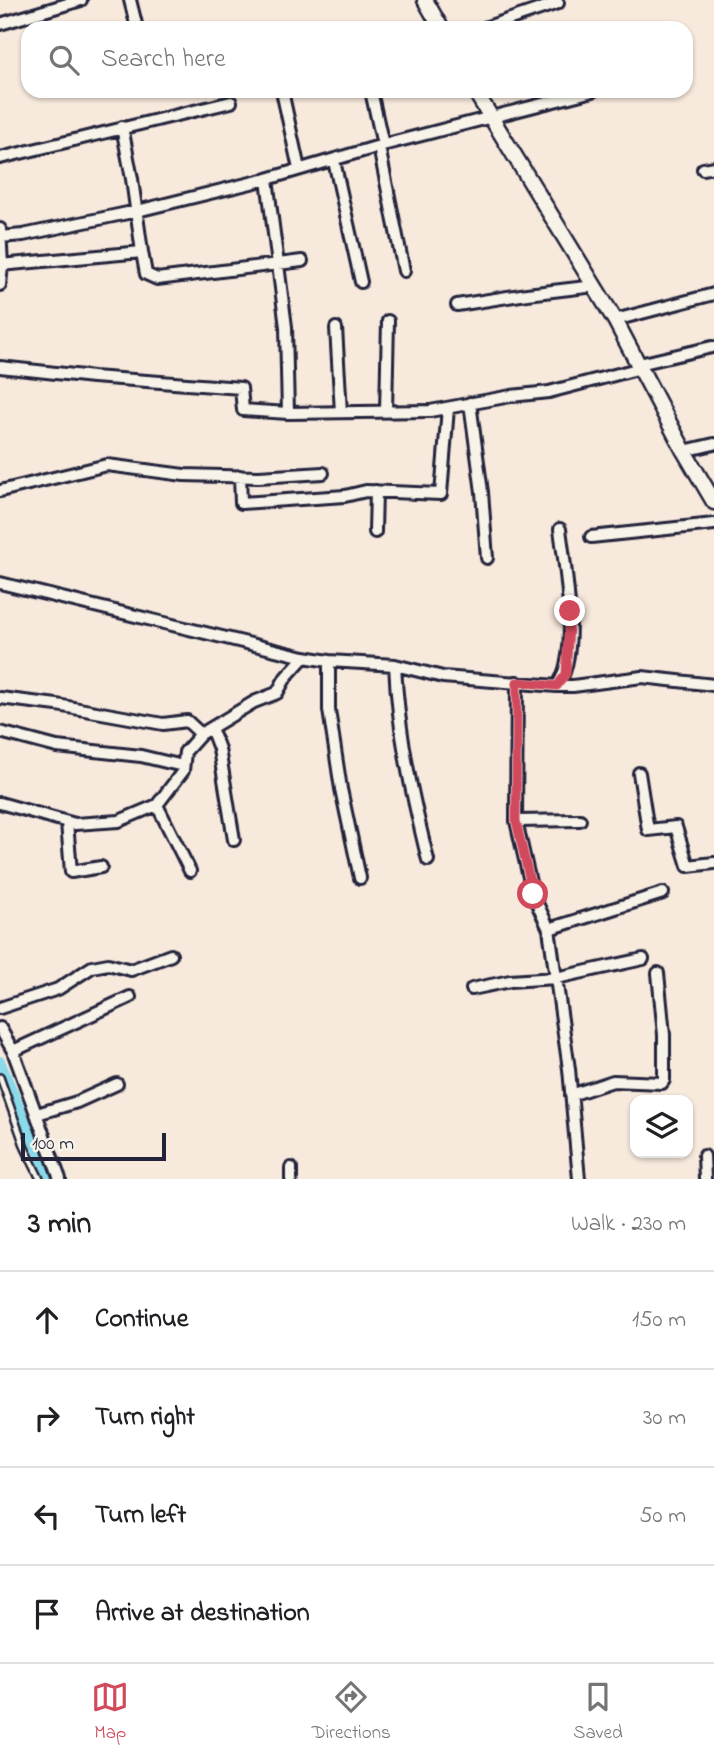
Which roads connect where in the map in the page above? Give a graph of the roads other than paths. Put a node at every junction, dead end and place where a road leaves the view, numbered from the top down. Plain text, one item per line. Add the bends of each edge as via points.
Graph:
1 (81, 0) edge
2 (130, 0) edge
3 (425, 0) edge
4 (558, 3) dead end
5 (135, 21) edge
6 (437, 21) edge
7 (505, 21) edge
8 (0, 24) edge
9 (284, 98) edge
10 (372, 98) edge
11 (479, 98) edge
12 (565, 98) edge
13 (231, 102) dead end
14 (489, 117) junction
15 (122, 127) junction
16 (381, 146) junction
17 (0, 158) edge
18 (334, 161) junction
19 (299, 169) junction
20 (267, 179) junction
21 (137, 211) junction
22 (1, 234) edge
23 (142, 252) junction
24 (302, 261) dead end
25 (1, 265) edge
26 (276, 265) junction
27 (404, 271) dead end
28 (362, 282) dead end
29 (0, 285) edge
30 (595, 286) junction
31 (714, 294) edge
32 (457, 305) dead end
33 (615, 320) junction
34 (388, 321) dead end
35 (336, 328) dead end
36 (712, 347) dead end
37 (640, 366) junction
38 (0, 367) edge
39 (470, 403) junction
40 (448, 408) junction
41 (386, 411) junction
42 (341, 412) junction
43 (288, 413) junction
44 (714, 444) edge
45 (684, 451) junction
46 (323, 473) dead end
47 (240, 476) junction
48 (0, 491) edge
49 (376, 491) junction
50 (714, 502) edge
51 (714, 524) edge
52 (560, 529) dead end
53 (375, 533) dead end
54 (591, 537) dead end
55 (486, 558) dead end
56 (0, 583) edge
57 (304, 657) junction
58 (329, 661) junction
59 (395, 665) junction
60 (517, 682) junction
61 (714, 685) edge
62 (557, 686) junction
63 (0, 698) edge
64 (206, 731) junction
65 (0, 732) edge
66 (183, 765) junction
67 (639, 773) dead end
68 (0, 803) edge
69 (157, 805) junction
70 (580, 820) dead end
71 (516, 821) junction
72 (67, 822) junction
73 (234, 840) dead end
74 (428, 860) dead end
75 (714, 863) edge
76 (102, 867) dead end
77 (190, 871) dead end
78 (360, 878) dead end
79 (663, 892) dead end
80 (549, 929) junction
81 (172, 955) dead end
82 (643, 958) dead end
83 (658, 973) dead end
84 (556, 978) junction
85 (472, 989) dead end
86 (130, 997) dead end
87 (0, 1008) edge
88 (0, 1028) edge
89 (13, 1051) junction
90 (0, 1077) edge
91 (117, 1084) dead end
92 (571, 1095) junction
93 (37, 1114) junction
94 (704, 1156) dead end
95 (40, 1179) edge
96 (60, 1179) edge
97 (579, 1179) edge
98 (705, 1179) edge

1 - 8 street
2 - 5 street
3 - 6 street
4 - 7 street
9 - 19 street
10 - 16 street
11 - 14 street
12 - 14 street
13 - 15 street
14 - 16 street
14 - 30 street
15 - 17 street
15 - 21 street
16 - 18 street
16 - 27 street
18 - 19 street
18 - 28 street
19 - 20 street
20 - 21 street
20 - 26 street
21 - 22 street via 23,235
21 - 23 street
22 - 25 street
23 - 25 street
23 - 26 street via 146,274 157,279
24 - 26 street
25 - 29 street
26 - 43 street via 286,327
30 - 32 street
30 - 33 street
31 - 33 street
33 - 37 street
34 - 41 street
35 - 42 street
36 - 37 street
37 - 39 street via 549,392
37 - 45 street
38 - 43 street via 241,388 243,410
39 - 40 street
39 - 55 street
40 - 41 street
40 - 49 street via 441,494
41 - 42 street
42 - 43 street
44 - 45 street
45 - 50 street
46 - 47 street
47 - 48 street via 107,465
47 - 49 street via 240,503
49 - 53 street
51 - 54 street
52 - 62 street via 570,611 566,674
56 - 57 street
57 - 58 street
57 - 64 street via 277,693
58 - 59 street
58 - 78 street via 329,710
59 - 60 street via 443,677
59 - 74 street via 397,710
60 - 62 street
60 - 71 street
61 - 62 street via 642,677
63 - 64 street via 163,723 187,721
64 - 66 street via 185,752
64 - 73 street via 219,749
65 - 66 street via 57,747
66 - 69 street
67 - 75 street via 648,830 676,827 688,866
68 - 72 street
69 - 72 street via 119,821
69 - 77 street
70 - 71 street
71 - 80 street via 533,894
72 - 76 street via 71,872
79 - 80 street
80 - 84 street
81 - 87 street via 131,970 108,964 92,967 58,989
82 - 84 street
83 - 92 street via 664,1035 662,1083 613,1081
84 - 85 street
84 - 92 street
86 - 89 street
88 - 89 street
89 - 93 street
90 - 95 lane
91 - 93 street
92 - 97 street
93 - 96 street
94 - 98 street

